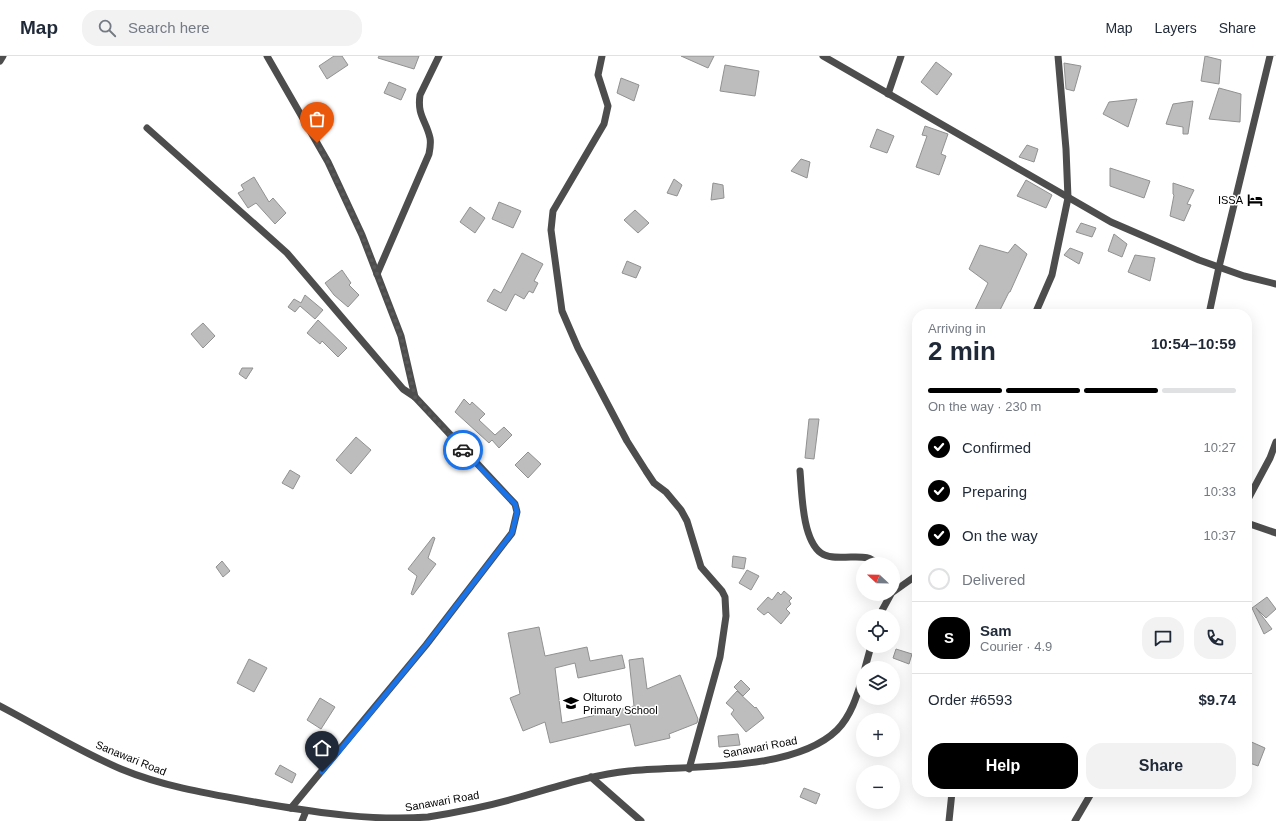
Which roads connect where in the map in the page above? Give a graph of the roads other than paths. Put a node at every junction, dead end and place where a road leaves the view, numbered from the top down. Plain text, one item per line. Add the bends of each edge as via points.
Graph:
1 (3, 56) edge
2 (267, 56) edge
3 (439, 56) edge
4 (602, 56) edge
5 (823, 56) edge
6 (901, 56) edge
7 (1058, 56) edge
8 (1270, 56) edge
9 (0, 61) edge
10 (888, 94) junction
11 (147, 128) dead end
12 (1068, 198) junction
13 (1219, 267) junction
14 (377, 274) junction
15 (1276, 284) edge
16 (1037, 309) edge
17 (1210, 309) edge
18 (415, 397) junction
19 (1276, 442) edge
20 (800, 471) dead end
21 (1252, 492) edge
22 (1252, 525) edge
23 (1276, 533) edge
24 (856, 558) edge
25 (912, 578) edge
26 (900, 584) edge
27 (856, 697) edge
28 (0, 706) edge
29 (689, 769) junction
30 (591, 778) junction
31 (951, 797) edge
32 (1089, 797) edge
33 (291, 808) junction
34 (306, 811) junction
35 (302, 821) edge
36 (641, 821) edge
37 (949, 821) edge
38 (1075, 821) edge

1 - 9 street
2 - 14 street via 328,162
3 - 14 street via 419,102 419,111 430,138 429,154
4 - 29 street via 598,75 607,100 604,124 553,211 551,230 562,311 578,348 627,441 646,471 654,483 682,510 701,567 725,597 720,657
5 - 10 street
6 - 10 street
7 - 12 street
8 - 13 street
10 - 12 street
11 - 18 street via 287,253 403,388
12 - 13 street via 1136,234
12 - 16 street via 1052,275
13 - 15 street via 1251,279
13 - 17 street
14 - 18 street via 401,336
18 - 33 street via 515,504 516,521 512,533 426,645
19 - 21 street
20 - 24 street via 805,516 810,538 816,548 822,554 831,557
22 - 23 street
25 - 26 street
27 - 29 street, Sanawari Road via 845,721 832,735 818,744 774,758
28 - 33 street, Sanawari Road via 99,759 141,777 185,789
29 - 30 street, Sanawari Road via 634,770
30 - 34 street, Sanawari Road via 475,808 407,819 371,820
30 - 36 street
31 - 37 street
32 - 38 street
33 - 34 street, Sanawari Road
34 - 35 street

